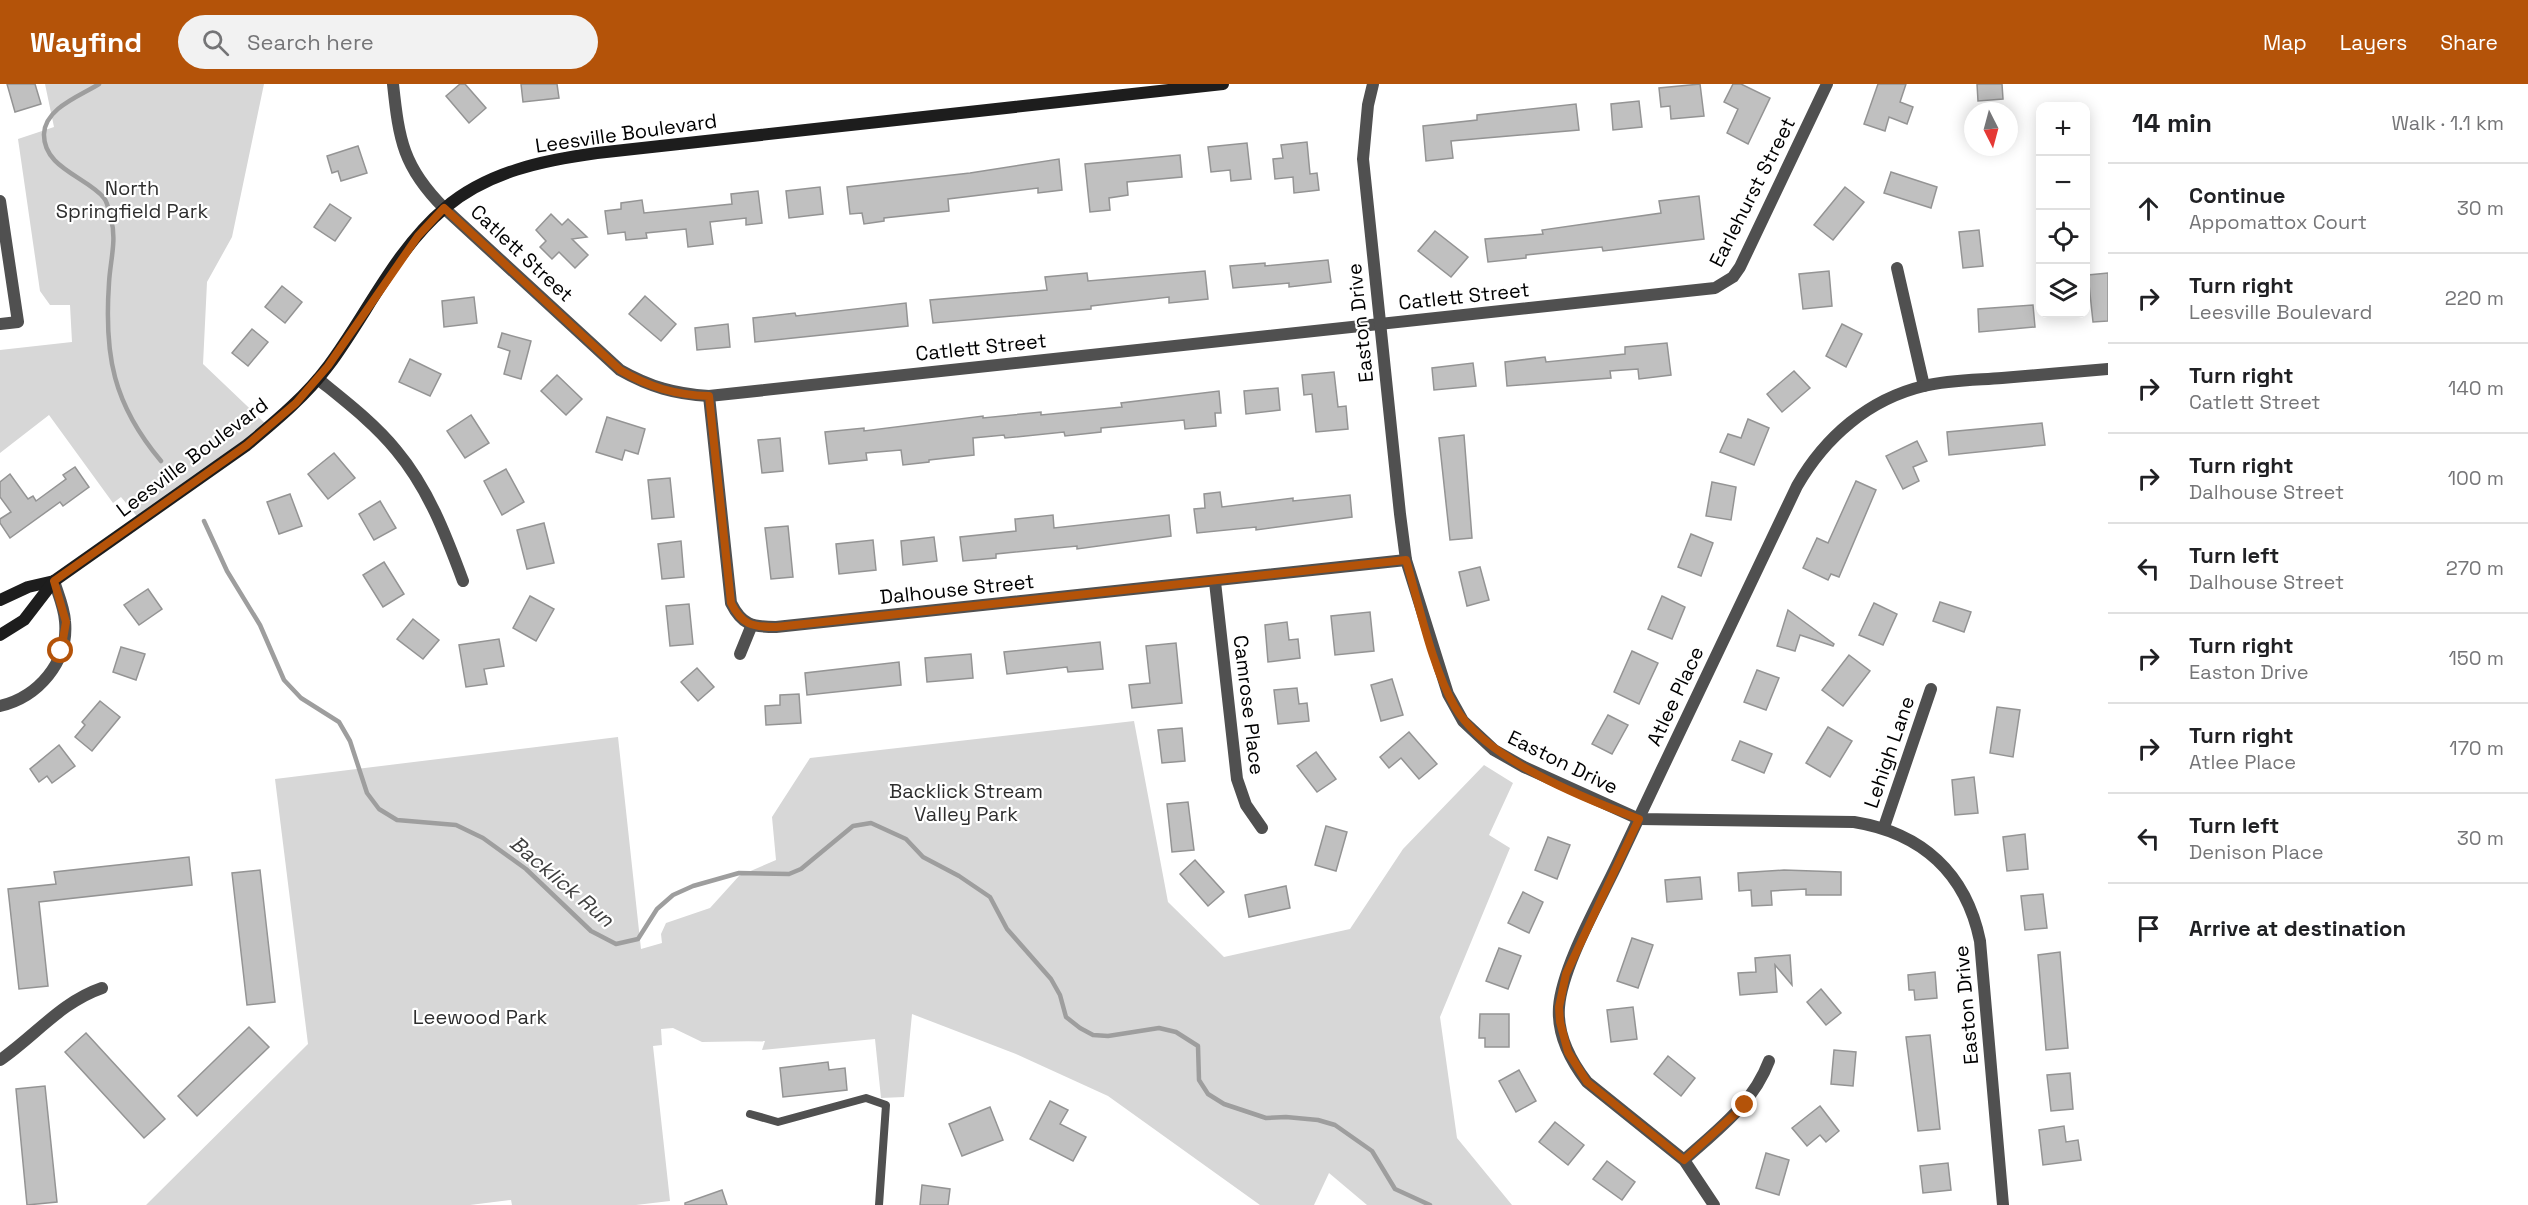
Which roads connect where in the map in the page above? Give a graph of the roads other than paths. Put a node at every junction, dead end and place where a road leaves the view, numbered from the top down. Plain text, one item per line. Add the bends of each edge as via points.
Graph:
1 (393, 84) edge
2 (1223, 84) edge
3 (1373, 84) edge
4 (1827, 84) edge
5 (0, 201) edge
6 (444, 208) junction
7 (1897, 268) dead end
8 (1726, 284) joint
9 (0, 324) edge
10 (1380, 324) junction
11 (2108, 369) edge
12 (318, 379) junction
13 (1924, 386) junction
14 (709, 396) junction
15 (1406, 560) junction
16 (54, 581) junction
17 (463, 581) dead end
18 (1215, 582) junction
19 (0, 600) edge
20 (751, 627) junction
21 (0, 635) edge
22 (740, 654) dead end
23 (1931, 689) dead end
24 (0, 706) edge
25 (1639, 819) junction
26 (1884, 827) junction
27 (1262, 828) dead end
28 (102, 988) dead end
29 (0, 1060) edge
30 (1769, 1061) dead end
31 (750, 1114) dead end
32 (1684, 1160) junction
33 (879, 1205) edge
34 (1714, 1205) edge
35 (2002, 1205) edge

1 - 6 street, Catlett Street via 405,153 424,188
2 - 6 street, Leesville Boulevard via 563,157 503,174
3 - 10 street, Easton Drive via 1363,159
4 - 8 street, Earlehurst Street via 1740,267
5 - 9 street via 18,322
6 - 12 street, Leesville Boulevard via 392,270
6 - 14 street, Catlett Street via 620,370 668,392
7 - 13 street
8 - 10 street, Catlett Street
10 - 14 street, Catlett Street
10 - 15 street, Easton Drive
11 - 13 street, Atlee Place
12 - 16 street, Leesville Boulevard via 247,445
12 - 17 street via 383,435 410,468 447,537
13 - 25 street, Atlee Place via 1861,414 1833,437 1808,468
14 - 20 street via 731,603 737,616
15 - 18 street, Dalhouse Street
15 - 25 street, Easton Drive via 1443,681 1463,721 1512,760
16 - 19 street, Leesville Boulevard
16 - 21 street, Leesville Boulevard via 24,620
16 - 24 street via 66,622 58,659 32,693
18 - 20 street, Dalhouse Street
18 - 27 street, Camrose Place via 1237,779 1246,805
20 - 22 street
23 - 26 street, Lehigh Lane
25 - 26 street, Easton Drive via 1854,822
25 - 32 street, Atlee Place via 1566,974 1560,1022 1568,1052 1587,1082
26 - 35 street, Easton Drive via 1920,845 1938,860 1963,891 1977,925
28 - 29 street via 65,1005
30 - 32 street via 1745,1105
31 - 33 lane via 778,1122 866,1098 886,1105
32 - 34 street, Atlee Place

